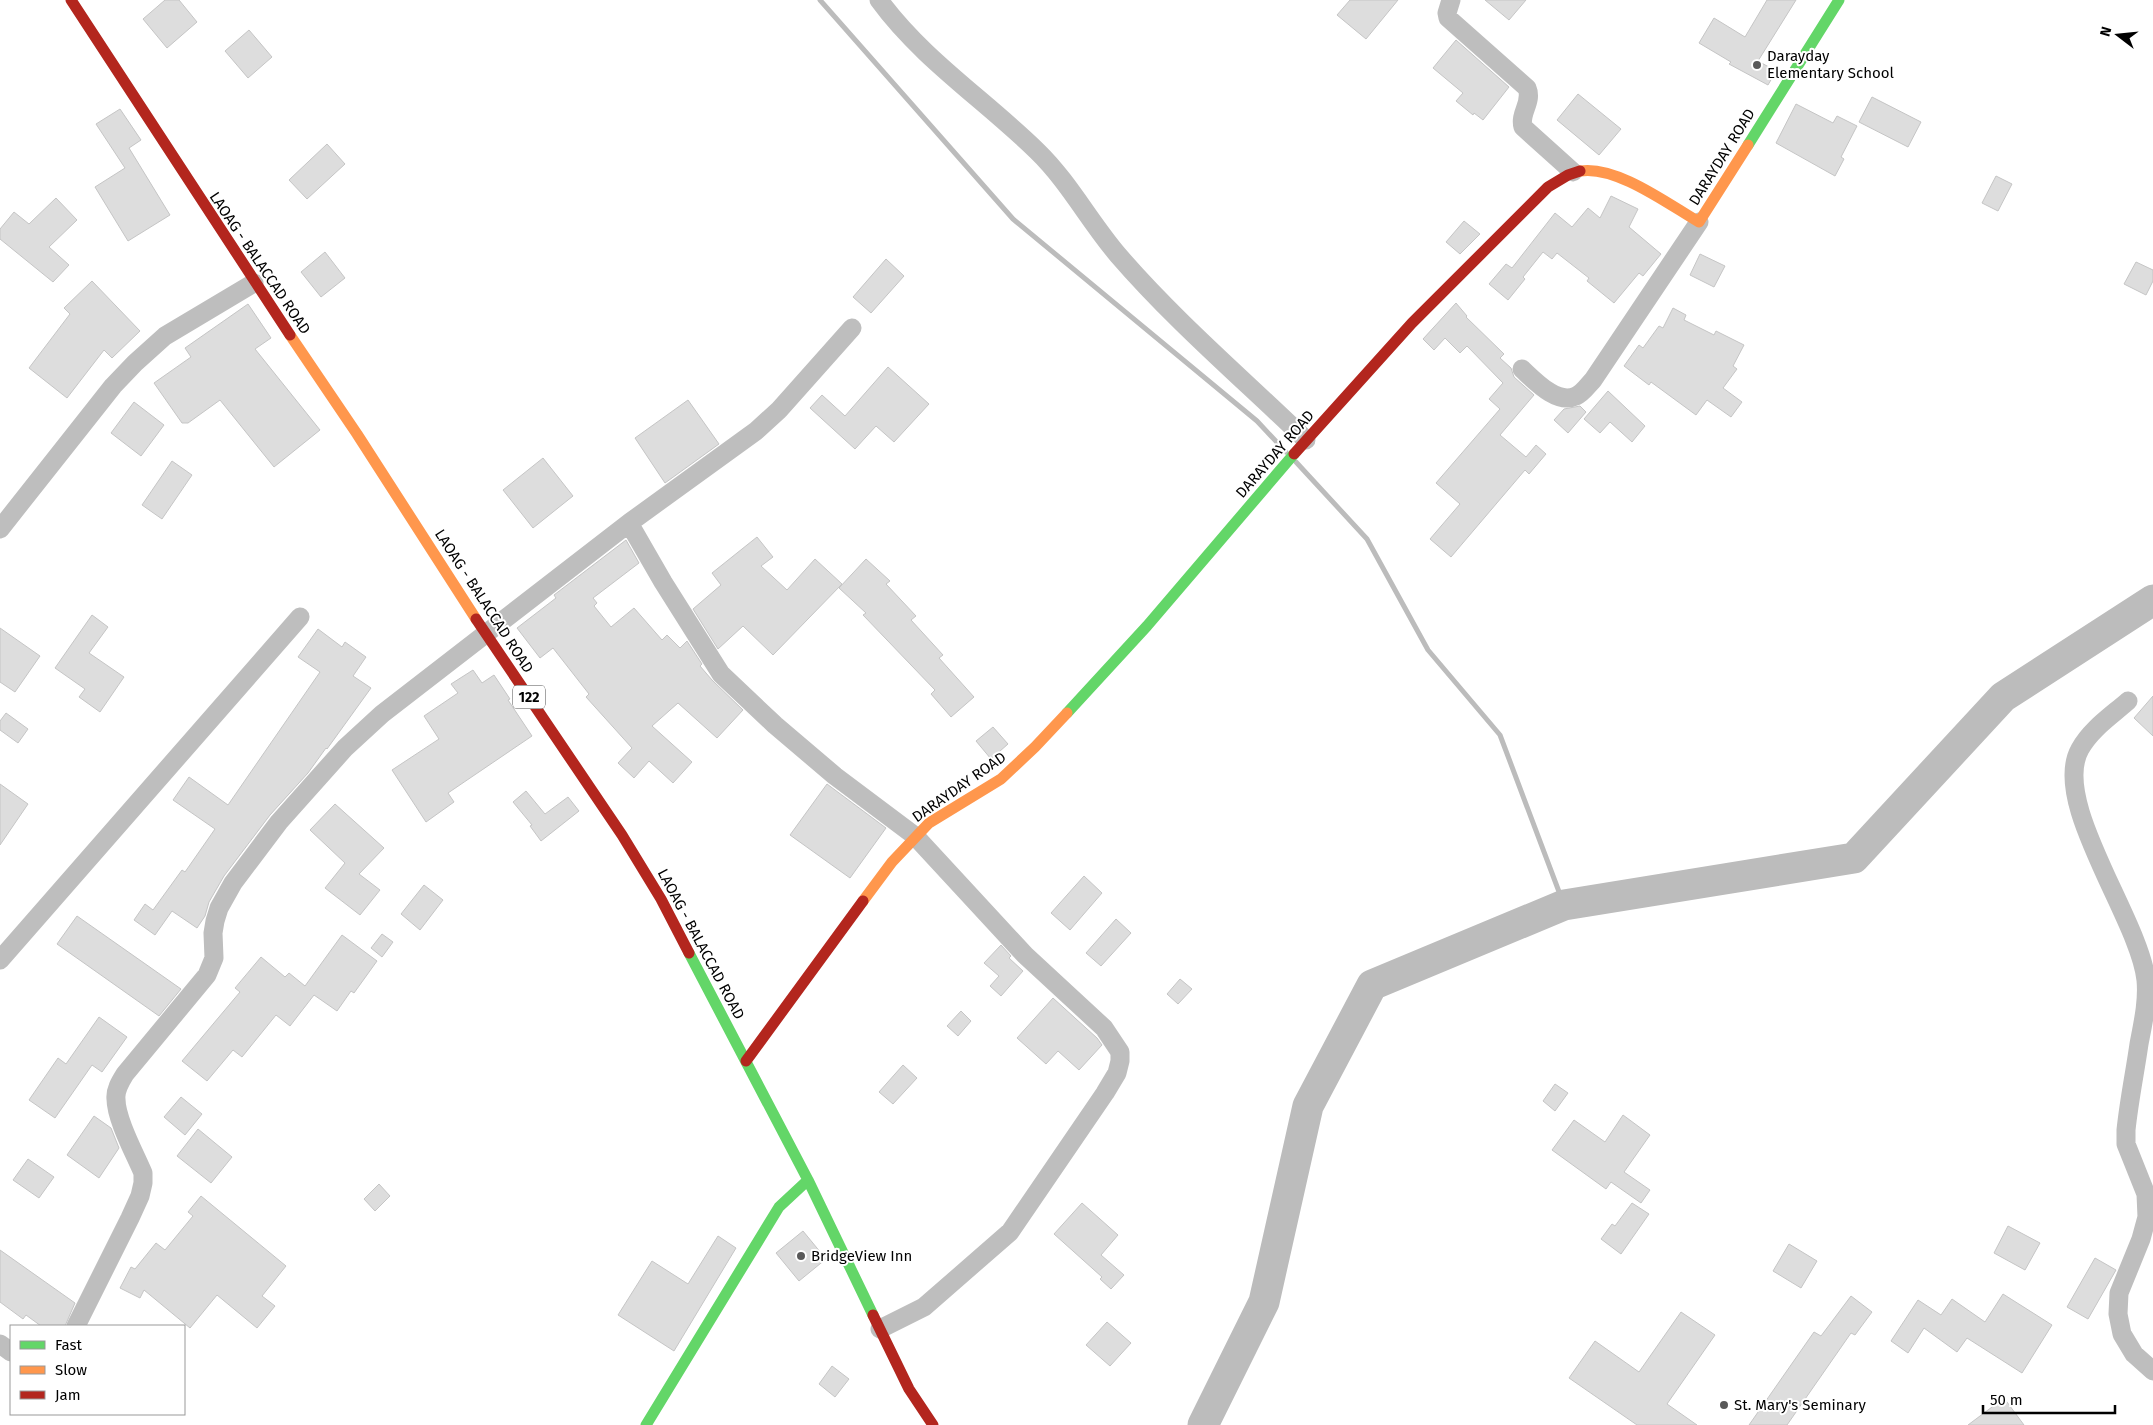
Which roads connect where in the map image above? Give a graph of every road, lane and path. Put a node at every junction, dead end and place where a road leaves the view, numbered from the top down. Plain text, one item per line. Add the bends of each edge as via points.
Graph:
1 (71, 0) edge
2 (879, 0) edge
3 (1451, 0) edge
4 (1839, 0) edge
5 (1573, 172) junction
6 (1699, 222) junction
7 (254, 283) junction
8 (852, 328) dead end
9 (1522, 369) dead end
10 (1303, 444) junction
11 (629, 523) junction
12 (0, 529) edge
13 (300, 618) dead end
14 (486, 634) junction
15 (2128, 701) dead end
16 (915, 836) junction
17 (0, 960) edge
18 (746, 1061) junction
19 (808, 1180) junction
20 (76, 1325) edge
21 (880, 1329) junction
22 (2153, 1371) edge
23 (646, 1425) edge
24 (933, 1425) edge

1 - 7 street, LAOAG - BALACCAD ROAD / 122
2 - 10 street via 927,54 1038,151 1141,280
3 - 5 street via 1446,13 1448,18 1527,88 1529,97 1522,113 1523,127
4 - 6 street, DARAYDAY ROAD
5 - 6 street, DARAYDAY ROAD via 1591,170 1611,175
5 - 10 street, DARAYDAY ROAD via 1548,187 1412,323
6 - 9 street via 1593,380 1578,395 1570,398 1553,393
7 - 12 street via 165,336 135,362
7 - 14 street, LAOAG - BALACCAD ROAD / 122 via 357,434
8 - 11 street via 756,432
10 - 16 street, DARAYDAY ROAD via 1147,626 1020,762 1001,778 929,823
11 - 14 street
11 - 16 street via 721,674 835,776
13 - 17 street
14 - 18 street, LAOAG - BALACCAD ROAD / 122 via 632,851
14 - 20 street via 364,729 279,822 233,883 215,921 214,958 207,975 118,1085 117,1111 143,1173 143,1183 130,1218
15 - 22 street via 2088,736 2078,750 2074,787 2080,814 2103,873 2140,952 2146,981 2145,1014 2126,1144 2146,1194 2146,1217 2141,1239 2119,1293 2118,1314 2122,1334 2134,1354
16 - 18 street, DARAYDAY ROAD via 892,862
16 - 21 street via 1025,955 1104,1028 1120,1052 1120,1061 1105,1093 1010,1232 924,1307
18 - 19 street, LAOAG - BALACCAD ROAD / 122
19 - 21 street, LAOAG - BALACCAD ROAD / 122
19 - 23 street via 779,1207
21 - 24 street, LAOAG - BALACCAD ROAD / 122 via 909,1389

